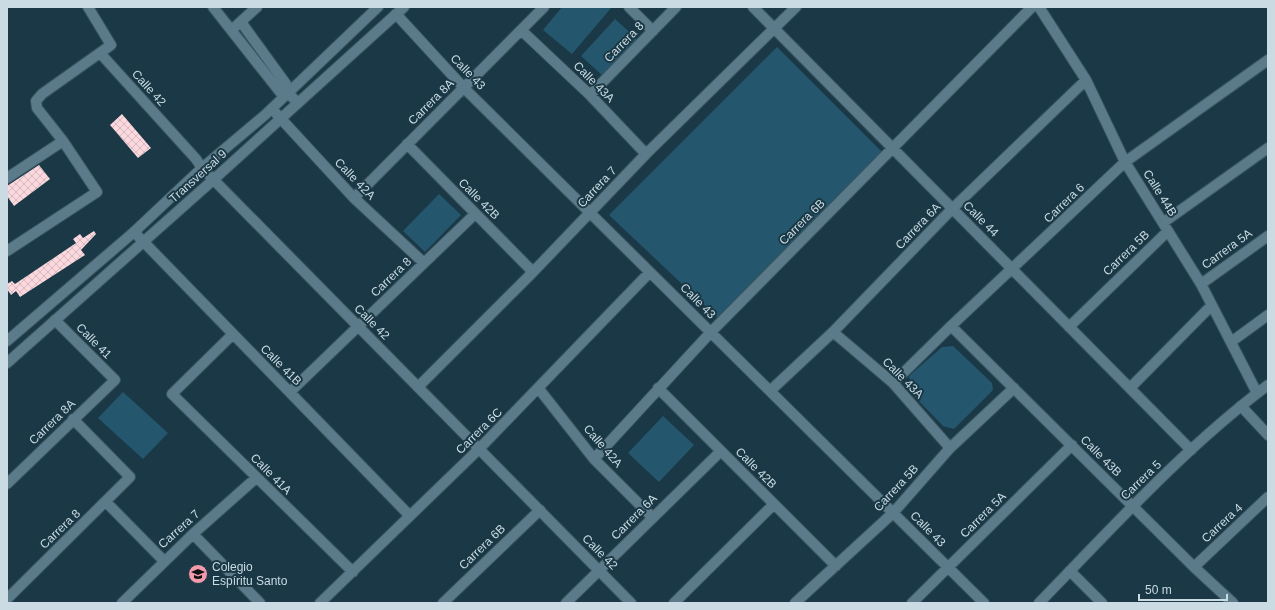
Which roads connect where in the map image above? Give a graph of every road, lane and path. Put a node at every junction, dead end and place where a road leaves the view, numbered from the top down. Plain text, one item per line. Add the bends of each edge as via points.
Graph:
1 (88, 7) edge
2 (214, 7) edge
3 (257, 7) edge
4 (378, 7) edge
5 (544, 7) edge
6 (629, 7) edge
7 (676, 7) edge
8 (753, 7) edge
9 (796, 7) edge
10 (1032, 7) edge
11 (1039, 7) edge
12 (400, 10) edge
13 (241, 22) junction
14 (775, 29) junction
15 (232, 30) junction
16 (521, 30) junction
17 (653, 31) junction
18 (100, 53) junction
19 (1268, 60) edge
20 (266, 65) junction
21 (1086, 80) junction
22 (464, 88) junction
23 (288, 93) junction
24 (590, 94) junction
25 (298, 103) junction
26 (272, 109) junction
27 (281, 118) junction
28 (63, 141) junction
29 (407, 144) junction
30 (1268, 148) edge
31 (893, 149) junction
32 (646, 154) junction
33 (1125, 162) junction
34 (202, 168) junction
35 (7, 178) edge
36 (213, 180) junction
37 (354, 198) junction
38 (952, 209) junction
39 (590, 213) junction
40 (475, 214) junction
41 (1164, 222) junction
42 (1168, 231) junction
43 (134, 232) junction
44 (1268, 236) edge
45 (144, 242) junction
46 (7, 251) edge
47 (424, 263) junction
48 (1012, 270) junction
49 (534, 272) junction
50 (650, 272) junction
51 (1201, 284) junction
52 (1211, 306) junction
53 (1268, 315) edge
54 (55, 320) junction
55 (358, 326) junction
56 (950, 326) junction
57 (1069, 327) junction
58 (20, 329) junction
59 (710, 332) junction
60 (833, 332) junction
61 (232, 335) junction
62 (7, 341) edge
63 (30, 342) junction
64 (1231, 342) junction
65 (7, 363) edge
66 (115, 380) joint
67 (893, 383) junction
68 (1268, 385) edge
69 (418, 387) junction
70 (658, 388) junction
71 (1014, 388) junction
72 (1130, 388) junction
73 (539, 389) junction
74 (770, 391) junction
75 (290, 392) junction
76 (1257, 393) junction
77 (1241, 406) junction
78 (73, 419) junction
79 (1268, 435) edge
80 (1072, 445) junction
81 (950, 448) junction
82 (480, 449) junction
83 (1191, 450) junction
84 (721, 451) junction
85 (594, 459) junction
86 (256, 478) junction
87 (7, 484) edge
88 (1268, 497) edge
89 (106, 502) junction
90 (774, 504) junction
91 (1133, 505) junction
92 (540, 510) junction
93 (893, 513) junction
94 (410, 516) junction
95 (652, 517) junction
96 (193, 534) junction
97 (164, 561) junction
98 (836, 566) junction
99 (1194, 567) junction
100 (948, 568) junction
101 (600, 571) junction
102 (1070, 571) junction
103 (353, 572) junction
104 (7, 599) edge
105 (122, 603) edge
106 (260, 603) edge
107 (320, 603) edge
108 (443, 603) edge
109 (566, 603) edge
110 (632, 603) edge
111 (674, 603) edge
112 (795, 603) edge
113 (912, 603) edge
114 (984, 603) edge
115 (1039, 603) edge
116 (1102, 603) edge
117 (1233, 603) edge

1 - 18 street via 111,45
2 - 15 street
3 - 13 street
4 - 23 street, Transversal 9
5 - 16 street, Carrera 8A
6 - 17 street
7 - 17 street, Carrera 8
8 - 14 street, Calle 44
9 - 14 street, Carrera 7
10 - 31 street, Carrera 6B
11 - 21 street, Calle 44B
12 - 22 street, Calle 43
12 - 25 street, Transversal 9
13 - 15 street
13 - 20 street
14 - 31 street, Calle 44
14 - 32 street, Carrera 7
15 - 20 street
16 - 22 street, Carrera 8A
16 - 24 street, Calle 43A
17 - 24 street, Carrera 8
18 - 28 street via 36,101 37,108
18 - 34 street, Calle 42
19 - 33 street, Carrera 6
20 - 23 street via 286,84
21 - 33 street, Calle 44B
21 - 38 street, Carrera 6A
22 - 29 street, Carrera 8A
22 - 39 street, Calle 43
23 - 25 street
23 - 26 street, Transversal 9
24 - 32 street, Calle 43A
25 - 27 street, Transversal 9
26 - 27 street, Calle 42A
26 - 34 street, Transversal 9
27 - 36 street, Transversal 9
27 - 37 street, Calle 42A
28 - 35 street
28 - 46 street via 97,192
29 - 37 street, Carrera 8A
29 - 40 street, Calle 42B
30 - 41 street
31 - 38 street, Calle 44
31 - 59 street, Carrera 6B
32 - 39 street, Carrera 7
33 - 41 street, Calle 44B
33 - 48 street, Carrera 6
34 - 36 street, Calle 42
34 - 43 street, Transversal 9
36 - 45 street, Transversal 9
36 - 55 street, Calle 42
37 - 47 street, Calle 42A
38 - 48 street, Calle 44
38 - 60 street, Carrera 6A
39 - 49 street, Carrera 7
39 - 50 street, Calle 43
40 - 47 street, Carrera 8
40 - 49 street, Calle 42B
41 - 42 street, Calle 44B
42 - 51 street, Calle 44B
42 - 57 street, Carrera 5B
43 - 45 street, Calle 41B
43 - 58 street, Transversal 9
44 - 51 street, Carrera 5A
45 - 54 street, Transversal 9
45 - 61 street, Calle 41B
47 - 55 street, Carrera 8
48 - 56 street, Carrera 6
48 - 57 street, Calle 44
49 - 69 street, Carrera 7
50 - 59 street, Calle 43
50 - 73 street, Carrera 6C
51 - 52 street, Calle 44B
52 - 64 street, Calle 44B
52 - 72 street
53 - 64 street
54 - 63 street, Transversal 9
54 - 66 street, Calle 41
55 - 69 street, Calle 42
55 - 75 street, Carrera 8
56 - 67 street, Carrera 6
56 - 71 street, Calle 43B
57 - 72 street, Calle 44
58 - 62 street, Transversal 9
58 - 63 street
59 - 70 street, Carrera 6B
59 - 74 street, Calle 43
60 - 67 street, Calle 43A
60 - 74 street, Carrera 6A
61 - 75 street, Calle 41B
61 - 86 street, Calle 41A via 172,394
63 - 65 street, Transversal 9
64 - 76 street, Calle 44B
66 - 78 street, Carrera 8A
67 - 81 street, Calle 43A
68 - 76 street, Carrera 5
69 - 82 street, Calle 42
70 - 84 street, Calle 42B
70 - 85 street, Carrera 6B
71 - 80 street, Calle 43B
71 - 81 street, Carrera 5B
72 - 83 street, Calle 44
73 - 82 street, Carrera 6C
73 - 85 street, Calle 42A
74 - 93 street, Calle 43
75 - 94 street, Calle 41B
76 - 77 street, Carrera 5
77 - 79 street
77 - 83 street, Carrera 5
78 - 87 street, Carrera 8A
78 - 89 street, Carrera 8 via 130,477
80 - 91 street, Calle 43B
80 - 100 street, Carrera 5A
81 - 93 street, Carrera 5B
82 - 92 street, Calle 42
82 - 94 street, Carrera 6C
83 - 91 street, Carrera 5
84 - 90 street, Calle 42B
84 - 95 street, Carrera 6A
85 - 95 street, Calle 42A
86 - 96 street, Carrera 7
86 - 103 street, Calle 41A
88 - 99 street, Carrera 4
89 - 97 street
89 - 104 street, Carrera 8
90 - 98 street, Calle 42B
90 - 111 street
91 - 99 street, Calle 43B
91 - 102 street, Carrera 5
92 - 101 street, Calle 42
92 - 108 street, Carrera 6B
93 - 98 street, Carrera 5B
93 - 100 street, Calle 43
94 - 103 street, Carrera 6C
95 - 101 street, Carrera 6A
96 - 97 street, Carrera 7
96 - 106 street
97 - 105 street, Carrera 7
98 - 112 street, Carrera 5B
99 - 117 street, Calle 43B
100 - 113 street, Carrera 5A
100 - 114 street, Calle 43
101 - 109 street, Carrera 6A
101 - 110 street, Calle 42
102 - 115 street, Carrera 5
102 - 116 street
103 - 107 street, Carrera 6C

